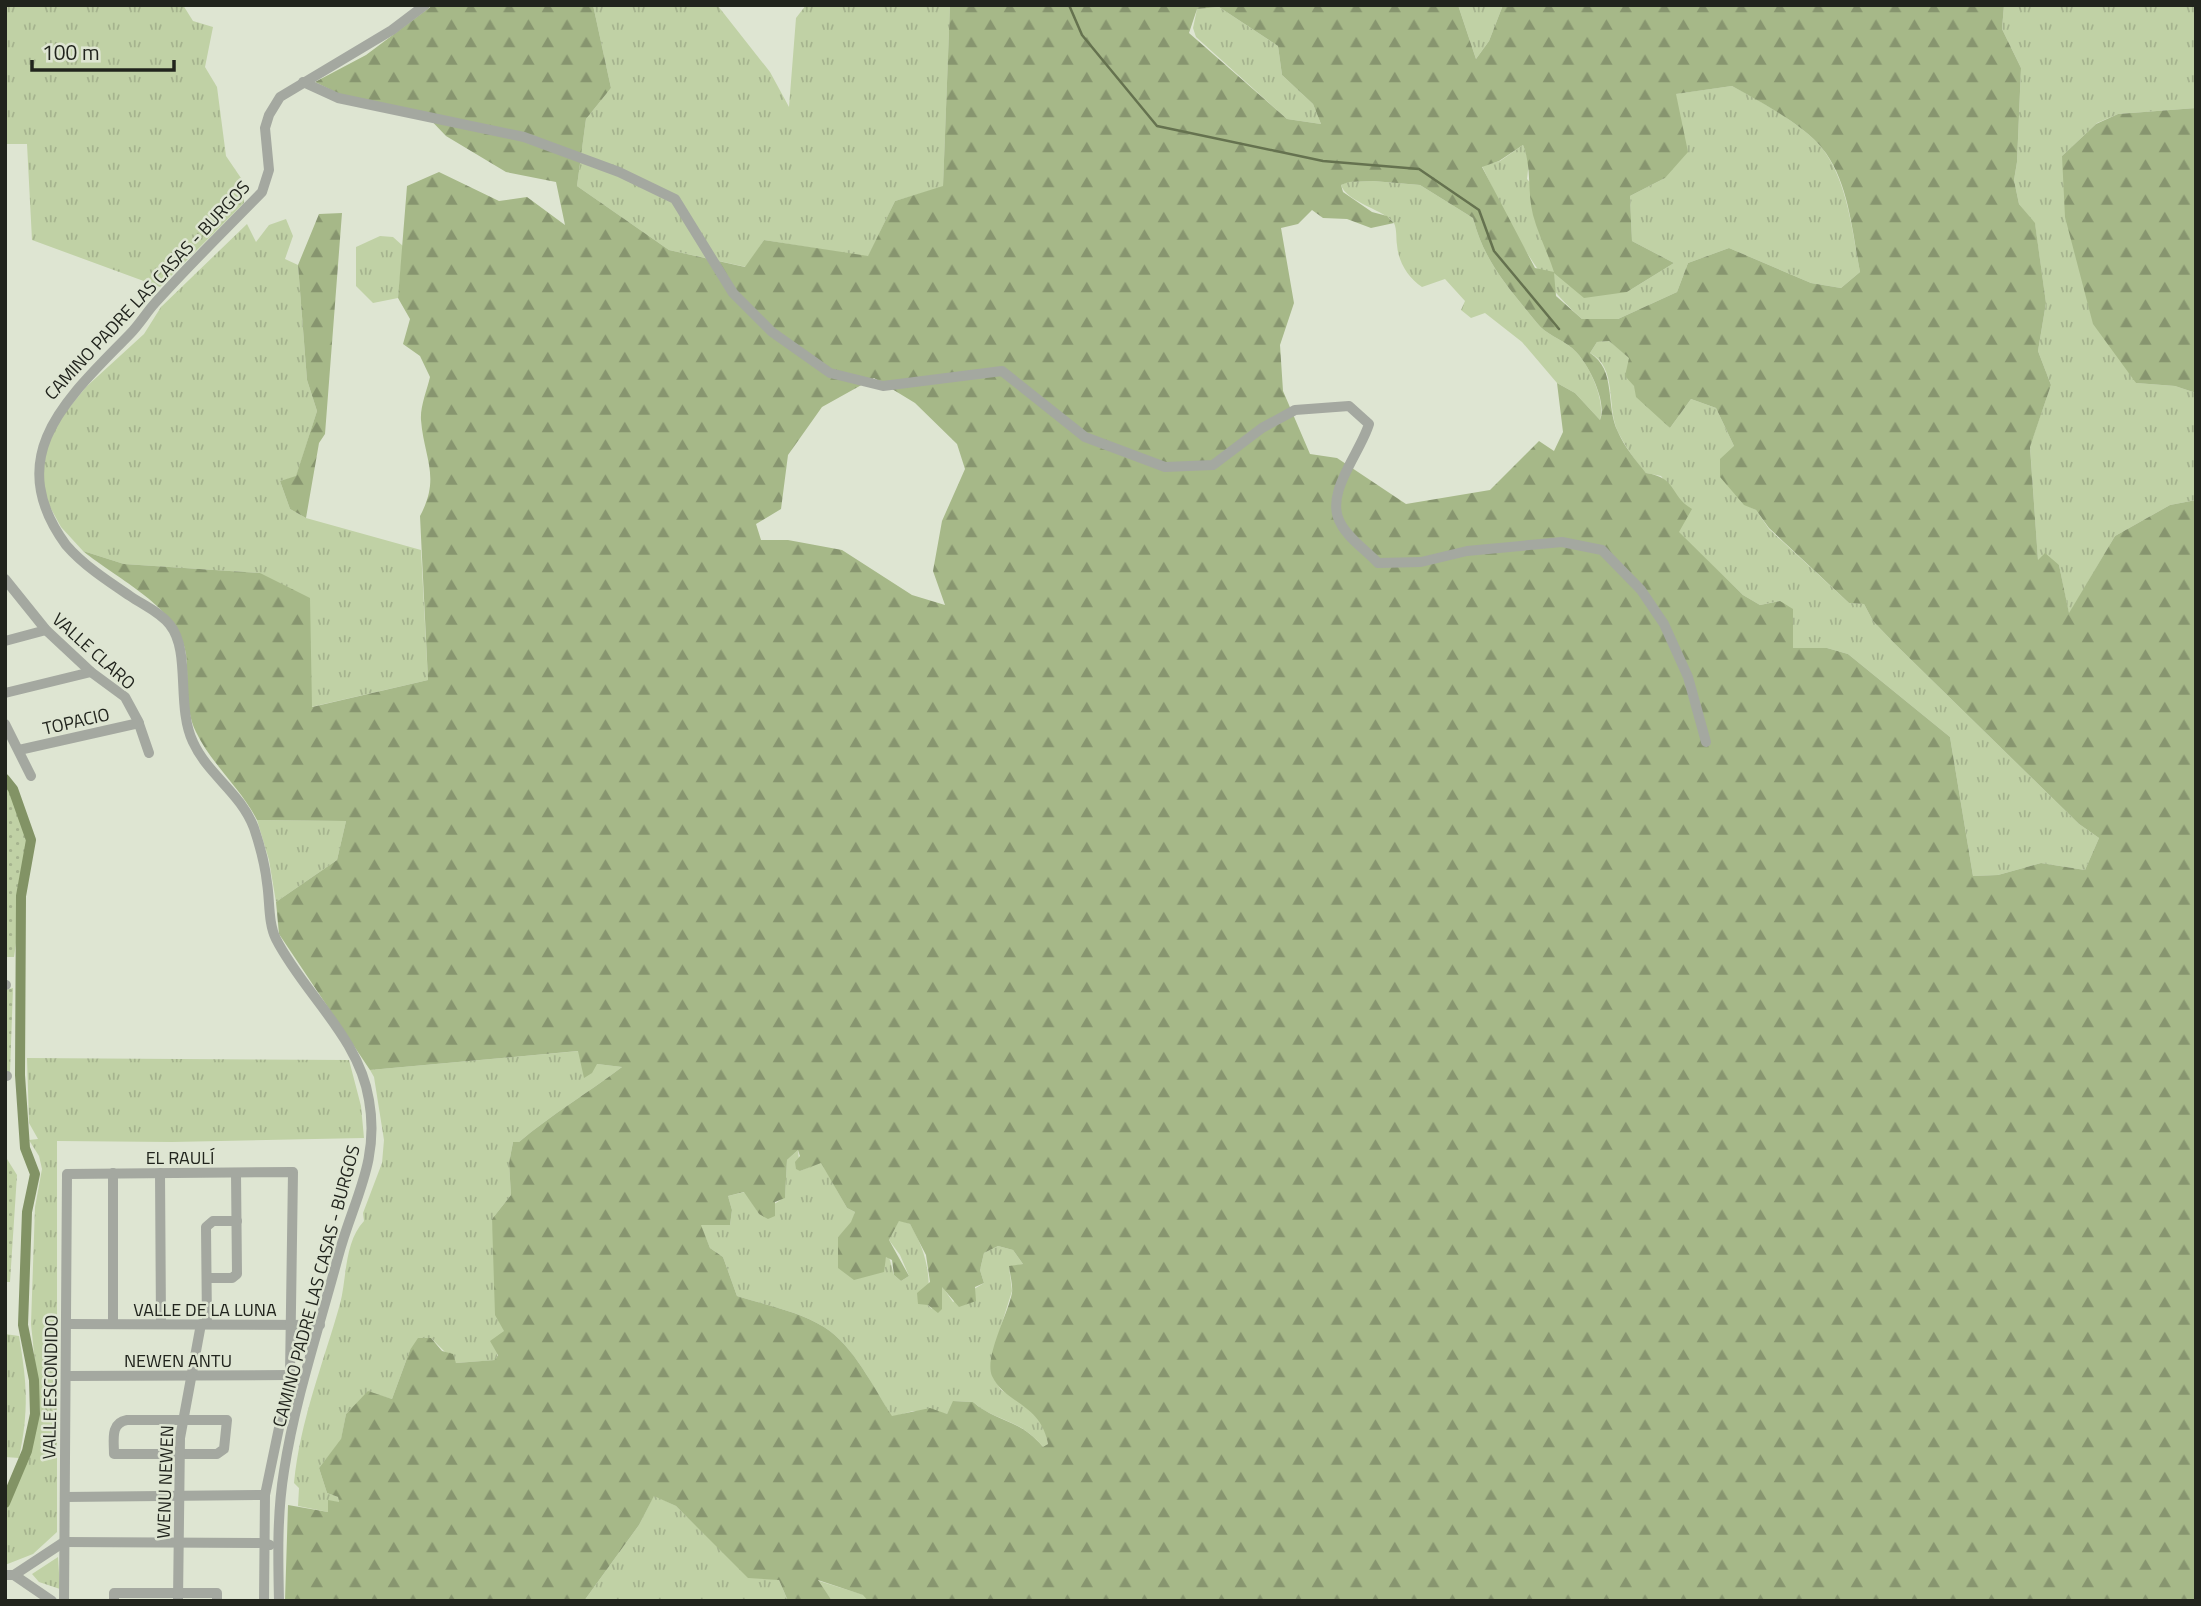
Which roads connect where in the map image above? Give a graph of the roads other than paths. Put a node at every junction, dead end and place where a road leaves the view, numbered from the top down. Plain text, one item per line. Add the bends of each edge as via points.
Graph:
1 (425, 5) edge
2 (303, 82) junction
3 (5, 579) edge
4 (46, 630) junction
5 (5, 641) edge
6 (90, 672) junction
7 (5, 693) edge
8 (139, 723) junction
9 (5, 724) edge
10 (1706, 742) dead end
11 (19, 750) junction
12 (149, 752) dead end
13 (31, 776) dead end
14 (113, 1173) junction
15 (160, 1173) junction
16 (236, 1173) junction
17 (67, 1174) joint
18 (237, 1221) junction
19 (207, 1278) junction
20 (66, 1301) junction
21 (66, 1324) junction
22 (89, 1324) junction
23 (114, 1324) junction
24 (161, 1324) junction
25 (204, 1324) junction
26 (292, 1325) junction
27 (320, 1325) junction
28 (290, 1375) junction
29 (66, 1376) junction
30 (191, 1376) junction
31 (183, 1421) junction
32 (180, 1454) junction
33 (265, 1495) junction
34 (65, 1497) junction
35 (179, 1497) junction
36 (64, 1542) junction
37 (178, 1543) junction
38 (264, 1543) junction
39 (278, 1549) junction
40 (9, 1575) edge
41 (178, 1597) edge
42 (217, 1597) edge
43 (52, 1601) edge
44 (64, 1601) edge
45 (114, 1601) edge
46 (264, 1601) edge
47 (279, 1601) edge

1 - 2 street, CAMINO PADRE LAS CASAS - BURGOS via 393,30
2 - 10 street via 338,98 524,137 620,172 675,199 733,293 772,332 830,373 883,386 1002,371 1085,437 1166,467 1213,465 1295,410 1349,406 1369,424 1336,491 1340,523 1378,563 1421,562 1467,551 1562,542 1602,550 1642,590 1664,624 1688,677
2 - 27 street, CAMINO PADRE LAS CASAS - BURGOS via 288,89 269,115 265,128 269,170 262,192 58,410 46,429 34,470 38,497 67,546 172,628 181,650 189,734 253,825 265,866 273,933 363,1072 372,1119 371,1157
3 - 4 street, VALLE CLARO
4 - 5 street
4 - 6 street, VALLE CLARO
6 - 7 street
6 - 8 street, VALLE CLARO via 125,697
8 - 11 street, TOPACIO
8 - 12 street, VALLE CLARO
9 - 11 street
11 - 13 street
14 - 15 street, EL RAULÍ
14 - 17 street, EL RAULÍ
14 - 23 street
15 - 16 street, EL RAULÍ
15 - 24 street
16 - 18 street
16 - 26 street, EL RAULÍ via 293,1172
17 - 20 street, VALLE ESCONDIDO
18 - 19 street, WENU NEWEN via 213,1222 206,1227
18 - 19 street via 237,1274
19 - 25 street, WENU NEWEN
20 - 21 street, VALLE ESCONDIDO
20 - 22 street
21 - 22 street, VALLE DE LA LUNA
21 - 29 street, VALLE ESCONDIDO
22 - 23 street, VALLE DE LA LUNA
23 - 24 street, VALLE DE LA LUNA
24 - 25 street, VALLE DE LA LUNA
25 - 26 street, VALLE DE LA LUNA
25 - 30 street, WENU NEWEN
26 - 27 street, VALLE DE LA LUNA
26 - 28 street
27 - 39 street, CAMINO PADRE LAS CASAS - BURGOS via 287,1451
28 - 30 street, NEWEN ANTU
28 - 33 street
29 - 30 street, NEWEN ANTU
29 - 34 street, VALLE ESCONDIDO
30 - 31 street, WENU NEWEN
31 - 32 street, WENU NEWEN
31 - 32 street via 227,1420 225,1449 219,1454
31 - 32 street via 124,1420 115,1429 114,1454
32 - 35 street, WENU NEWEN
33 - 35 street
33 - 38 street
34 - 35 street
34 - 36 street, VALLE ESCONDIDO
35 - 37 street, WENU NEWEN
36 - 37 street
36 - 40 street
36 - 44 street, VALLE ESCONDIDO
37 - 38 street
37 - 41 street, WENU NEWEN
38 - 39 street
38 - 46 street
39 - 47 street, CAMINO PADRE LAS CASAS - BURGOS
40 - 43 street
41 - 42 street
41 - 45 street via 114,1593

